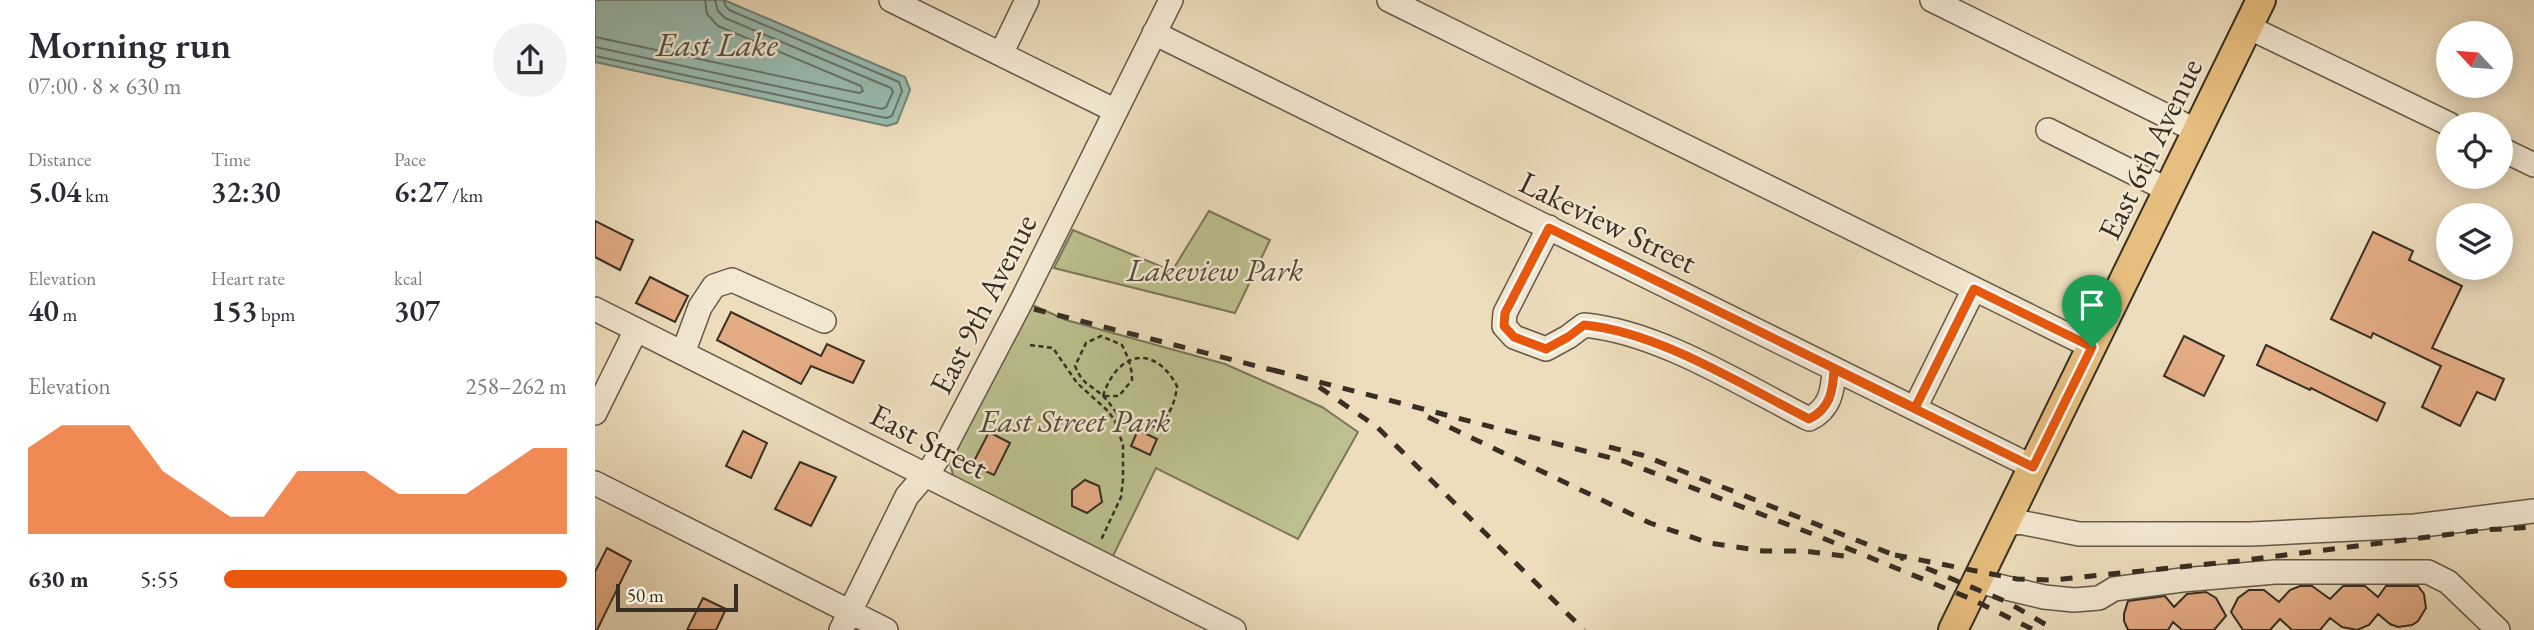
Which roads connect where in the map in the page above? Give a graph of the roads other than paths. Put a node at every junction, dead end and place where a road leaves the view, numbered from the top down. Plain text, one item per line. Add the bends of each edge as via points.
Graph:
1 (891, 0) edge
2 (1027, 0) edge
3 (1171, 0) edge
4 (1389, 0) edge
5 (1932, 0) edge
6 (2261, 0) edge
7 (2248, 27) junction
8 (1154, 33) junction
9 (1000, 54) junction
10 (1116, 111) junction
11 (2436, 118) edge
12 (2048, 130) dead end
13 (2197, 131) junction
14 (2513, 155) edge
15 (2534, 165) edge
16 (2168, 190) junction
17 (1549, 228) junction
18 (1974, 289) junction
19 (595, 309) edge
20 (824, 321) dead end
21 (636, 330) junction
22 (2092, 347) junction
23 (683, 353) junction
24 (1834, 369) junction
25 (1915, 408) junction
26 (595, 413) edge
27 (2033, 467) junction
28 (925, 474) junction
29 (595, 483) edge
30 (2534, 511) edge
31 (2004, 525) junction
32 (1977, 581) junction
33 (845, 621) edge
34 (886, 630) edge
35 (1234, 630) edge
36 (1953, 630) edge
37 (2498, 630) edge

1 - 9 street
2 - 9 street
3 - 8 street, East 9th Avenue
4 - 18 street
5 - 13 street
6 - 7 main road, East 6th Avenue
7 - 11 street
7 - 13 main road, East 6th Avenue
8 - 10 street, East 9th Avenue
8 - 17 street, Lakeview Street
9 - 10 street
10 - 28 street, East 9th Avenue via 1023,298 946,444
12 - 16 street
13 - 16 main road, East 6th Avenue
14 - 15 street
16 - 22 main road, East 6th Avenue
17 - 24 street, Lakeview Street
17 - 24 street via 1505,313 1504,326 1514,337 1546,349 1584,325 1601,326 1662,344 1809,419 1822,413 1829,401
18 - 22 street
18 - 25 street
19 - 21 street, East Street
20 - 23 street via 732,280 713,286
21 - 23 street, East Street
21 - 26 street
22 - 27 main road, East 6th Avenue
23 - 28 street, East Street
24 - 25 street, Lakeview Street
25 - 27 street, Lakeview Street
27 - 31 main road, East 6th Avenue
28 - 33 street, East 9th Avenue via 907,496
28 - 35 street, East Street
29 - 33 street
30 - 31 street via 2415,526 2251,534 2079,534 2019,522
31 - 32 main road, East 6th Avenue
32 - 36 main road, East 6th Avenue
32 - 37 street via 2074,600 2099,598 2128,587 2275,572 2428,572 2448,582
33 - 34 street

